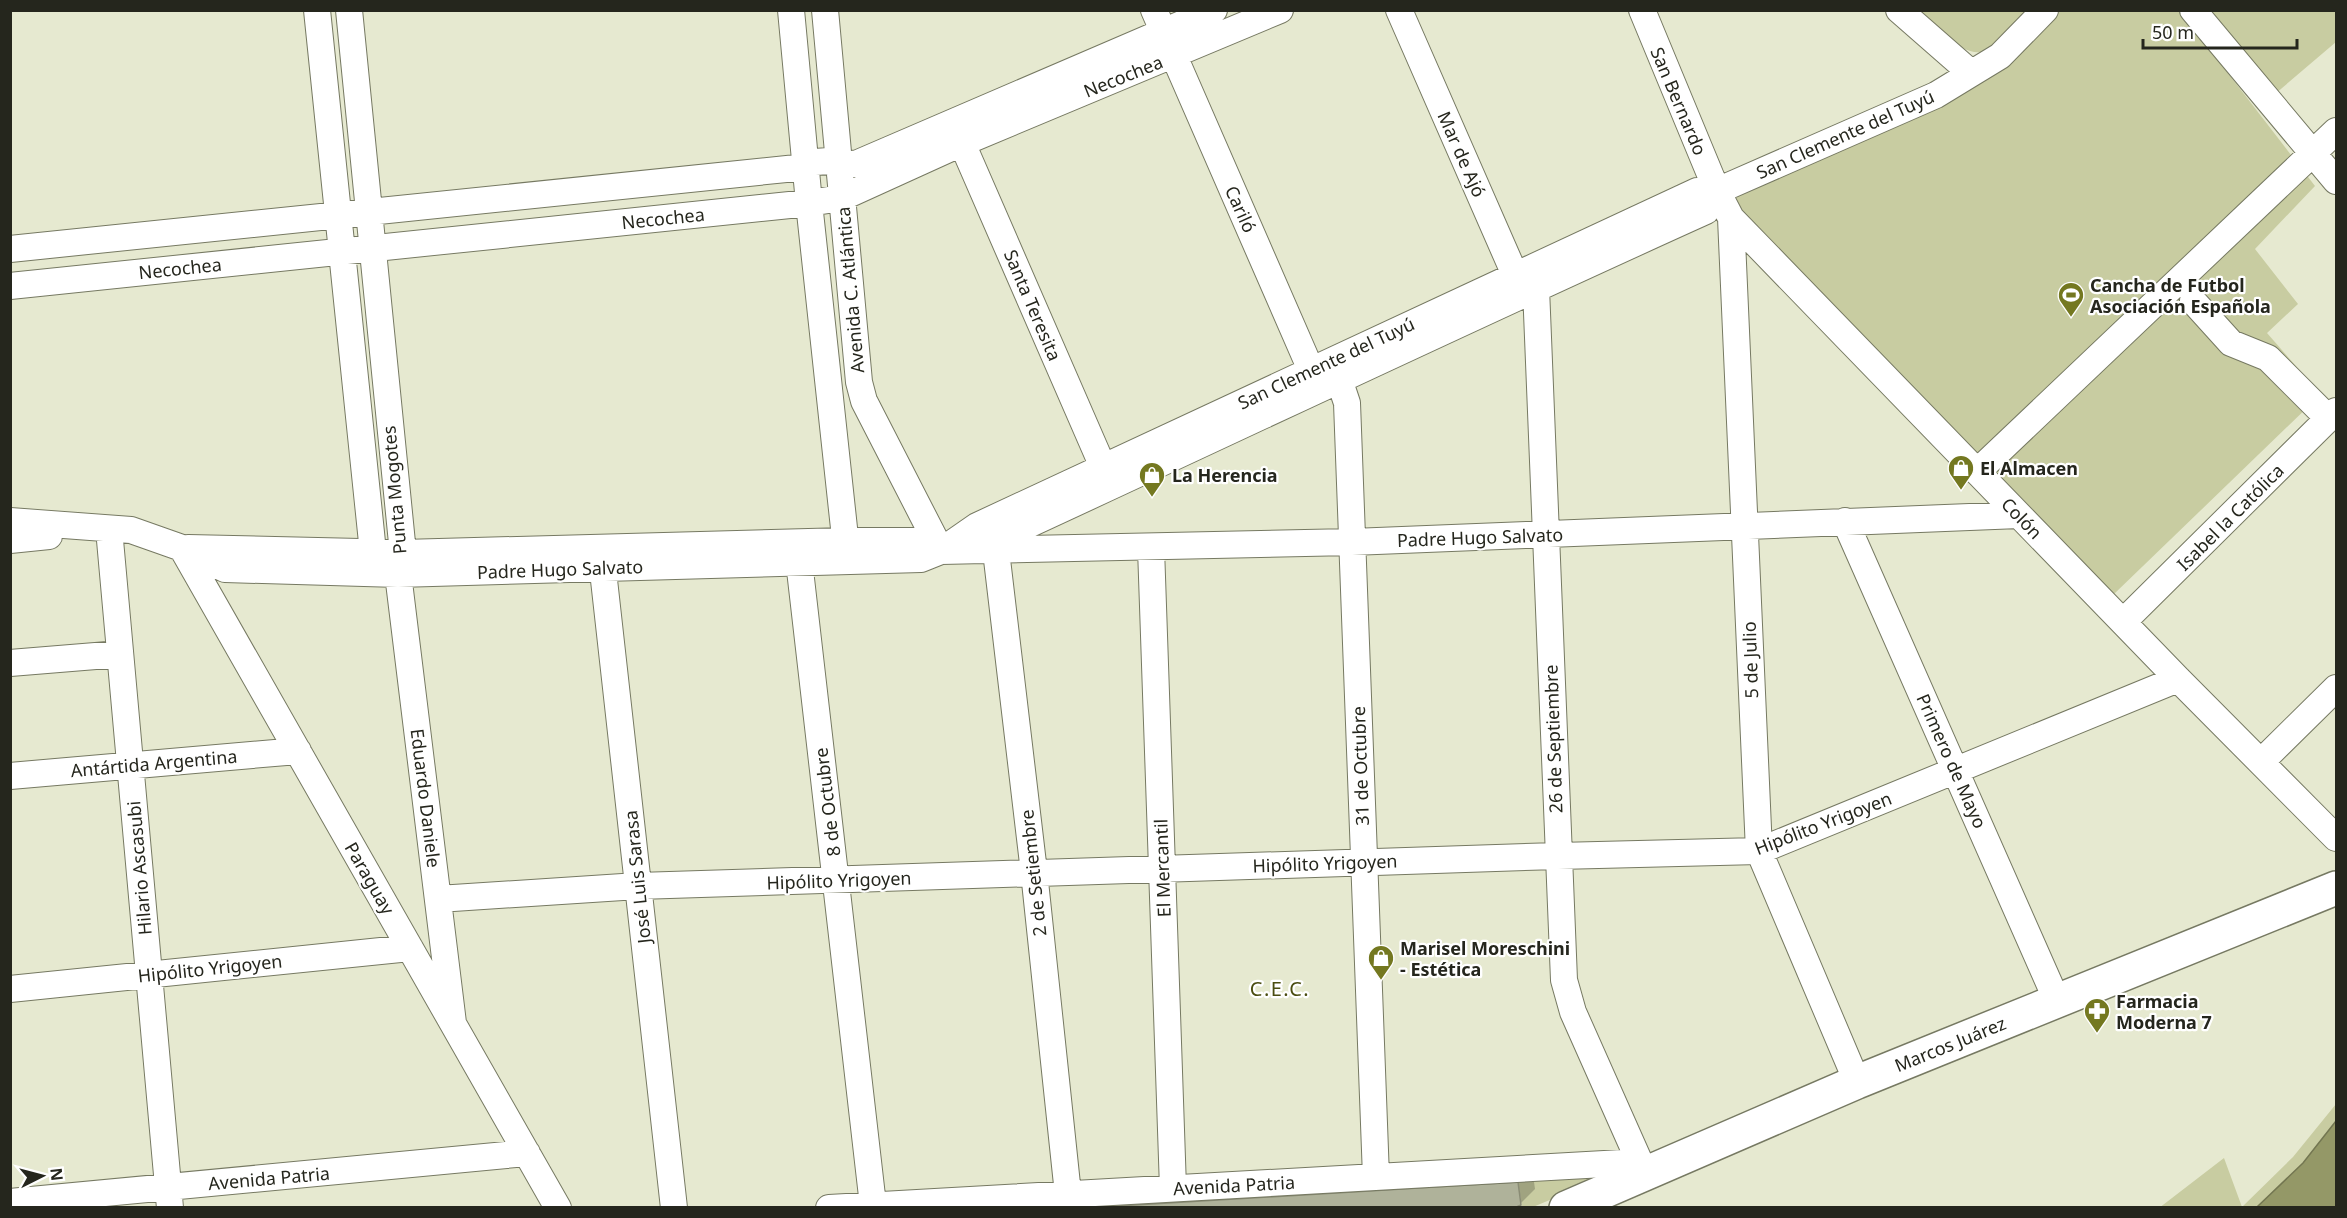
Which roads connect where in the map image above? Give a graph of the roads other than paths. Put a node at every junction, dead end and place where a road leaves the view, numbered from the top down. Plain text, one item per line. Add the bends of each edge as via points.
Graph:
1 (317, 10) edge
2 (349, 10) edge
3 (791, 10) edge
4 (825, 10) edge
5 (1214, 10) edge
6 (1280, 10) edge
7 (1399, 10) edge
8 (1642, 10) edge
9 (1899, 10) edge
10 (2045, 10) edge
11 (2193, 10) edge
12 (1159, 21) edge
13 (1173, 55) junction
14 (1971, 73) junction
15 (2337, 131) edge
16 (962, 143) junction
17 (2312, 154) junction
18 (838, 166) junction
19 (806, 167) junction
20 (2337, 181) edge
21 (1717, 191) junction
22 (841, 198) junction
23 (809, 203) junction
24 (368, 212) junction
25 (338, 215) junction
26 (1731, 218) junction
27 (371, 247) junction
28 (10, 249) edge
29 (341, 250) junction
30 (1525, 281) junction
31 (10, 286) edge
32 (2193, 301) dead end
33 (1311, 370) junction
34 (1342, 386) junction
35 (2333, 415) edge
36 (1103, 467) junction
37 (1977, 472) junction
38 (2019, 516) junction
39 (10, 521) edge
40 (1845, 521) junction
41 (1744, 525) junction
42 (977, 526) junction
43 (109, 529) junction
44 (1545, 534) junction
45 (10, 540) edge
46 (1352, 542) junction
47 (182, 548) junction
48 (1151, 548) junction
49 (847, 550) junction
50 (798, 551) junction
51 (941, 551) junction
52 (996, 551) junction
53 (373, 552) junction
54 (601, 557) junction
55 (400, 563) junction
56 (2123, 622) junction
57 (120, 654) junction
58 (10, 663) edge
59 (2178, 679) junction
60 (2337, 688) edge
61 (298, 751) junction
62 (2261, 762) junction
63 (130, 765) junction
64 (1956, 771) junction
65 (10, 776) edge
66 (2337, 838) edge
67 (1759, 851) junction
68 (1558, 856) junction
69 (1364, 862) junction
70 (1162, 869) junction
71 (1034, 872) junction
72 (836, 880) junction
73 (638, 886) junction
74 (2337, 888) edge
75 (438, 899) junction
76 (410, 948) junction
77 (149, 975) junction
78 (10, 989) edge
79 (2057, 1001) junction
80 (453, 1023) junction
81 (1857, 1082) junction
82 (527, 1153) junction
83 (1642, 1168) junction
84 (1376, 1177) junction
85 (1173, 1188) junction
86 (1068, 1194) junction
87 (169, 1197) edge
88 (10, 1202) edge
89 (873, 1205) junction
90 (558, 1208) edge
91 (674, 1208) edge
92 (829, 1208) edge
93 (1566, 1208) edge

1 - 25 street, Punta Mogotes
2 - 24 street, Punta Mogotes
3 - 19 street, Avenida C. Atlántica
4 - 18 street, Avenida C. Atlántica
5 - 12 street, Necochea
6 - 13 street, Necochea
7 - 30 street, Mar de Ajó
8 - 21 street, San Bernardo
9 - 14 street
10 - 14 street, San Clemente del Tuyú via 2000,56
11 - 17 street
12 - 13 street, Cariló
12 - 18 street, Necochea via 858,163
13 - 16 street, Necochea
13 - 33 street, Cariló
14 - 21 street, San Clemente del Tuyú via 1936,95
15 - 17 street
16 - 22 street, Necochea
16 - 36 street, Santa Teresita
17 - 20 street
17 - 37 street
18 - 19 street, Necochea via 829,161
18 - 22 street, Avenida C. Atlántica
19 - 23 street, Avenida C. Atlántica
19 - 24 street, Necochea
21 - 26 street, Colón
21 - 30 street, San Clemente del Tuyú via 1706,211
22 - 23 street, Necochea
22 - 51 street, Avenida C. Atlántica via 855,360 864,401
23 - 27 street, Necochea
23 - 49 street, Avenida C. Atlántica
24 - 25 street, Necochea
24 - 27 street, Punta Mogotes
25 - 28 street, Necochea
25 - 29 street, Punta Mogotes
26 - 37 street, Colón
26 - 41 street, 5 de Julio
27 - 29 street, Necochea
27 - 55 street, Punta Mogotes
29 - 31 street, Necochea
29 - 53 street, Punta Mogotes
30 - 33 street, San Clemente del Tuyú
30 - 34 street, San Clemente del Tuyú
30 - 44 street, 26 de Septiembre
32 - 35 street via 2230,343 2268,358
33 - 34 street
33 - 36 street, San Clemente del Tuyú
34 - 46 street, 31 de Octubre via 1347,403
34 - 52 street, San Clemente del Tuyú via 1004,536
35 - 56 street, Isabel la Católica
36 - 42 street, San Clemente del Tuyú
37 - 38 street, Colón
38 - 40 street, Padre Hugo Salvato
38 - 56 street, Colón
39 - 43 street, Padre Hugo Salvato
40 - 41 street, Padre Hugo Salvato
40 - 64 street, Primero de Mayo
41 - 44 street, Padre Hugo Salvato
41 - 67 street, 5 de Julio
42 - 51 street, San Clemente del Tuyú
42 - 52 street
43 - 45 street, Padre Hugo Salvato
43 - 47 street, Padre Hugo Salvato via 131,530
43 - 57 street, Hilario Ascasubi
44 - 46 street, Padre Hugo Salvato
44 - 68 street, 26 de Septiembre
46 - 48 street, Padre Hugo Salvato
46 - 69 street, 31 de Octubre
47 - 53 street, Padre Hugo Salvato
47 - 55 street, Padre Hugo Salvato via 225,568
47 - 61 street, Paraguay
48 - 52 street, Padre Hugo Salvato
48 - 70 street, El Mercantil
49 - 50 street, Padre Hugo Salvato
49 - 51 street, Padre Hugo Salvato via 921,559
50 - 54 street, Padre Hugo Salvato
50 - 72 street, 8 de Octubre
51 - 52 street, Padre Hugo Salvato
52 - 71 street, 2 de Setiembre
53 - 55 street, Punta Mogotes
54 - 55 street, Padre Hugo Salvato
54 - 73 street, José Luis Sarasa
55 - 75 street, Eduardo Daniele
56 - 59 street, Colón
57 - 58 street
57 - 63 street, Hilario Ascasubi
59 - 62 street, Colón
59 - 64 street, Hipólito Yrigoyen
60 - 62 street
61 - 63 street, Antártida Argentina
61 - 76 street, Paraguay
62 - 66 street, Colón
63 - 65 street, Antártida Argentina
63 - 77 street, Hilario Ascasubi
64 - 67 street, Hipólito Yrigoyen
64 - 79 street, Primero de Mayo
67 - 68 street, Hipólito Yrigoyen
67 - 81 street, 5 de Julio
68 - 69 street, Hipólito Yrigoyen
68 - 83 street, 26 de Septiembre via 1564,980 1573,1012
69 - 70 street, Hipólito Yrigoyen
69 - 84 street, 31 de Octubre
70 - 71 street, Hipólito Yrigoyen
70 - 85 street, El Mercantil
71 - 72 street, Hipólito Yrigoyen
71 - 86 street, 2 de Setiembre
72 - 73 street, Hipólito Yrigoyen
72 - 89 street, 8 de Octubre
73 - 75 street, Hipólito Yrigoyen
73 - 91 street, José Luis Sarasa
74 - 79 main road, Marcos Juárez
75 - 80 street, Eduardo Daniele
76 - 77 street, Hipólito Yrigoyen
76 - 80 street, Paraguay
77 - 78 street, Hipólito Yrigoyen
77 - 87 street, Hilario Ascasubi
79 - 81 main road, Marcos Juárez
80 - 82 street, Paraguay
81 - 83 main road, Marcos Juárez
82 - 87 street, Avenida Patria
82 - 90 street, Paraguay
83 - 84 street, Avenida Patria
83 - 93 main road, Marcos Juárez
84 - 85 street, Avenida Patria
85 - 86 street, Avenida Patria
86 - 89 street, Avenida Patria
87 - 88 street, Avenida Patria
89 - 92 street, Avenida Patria

